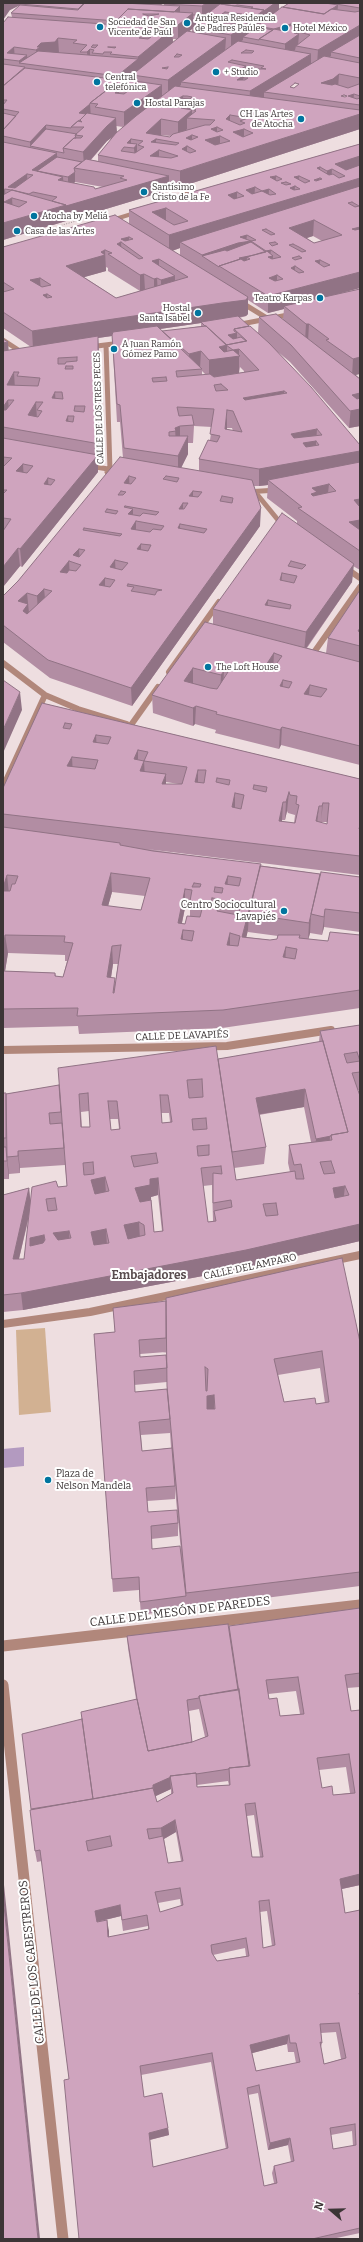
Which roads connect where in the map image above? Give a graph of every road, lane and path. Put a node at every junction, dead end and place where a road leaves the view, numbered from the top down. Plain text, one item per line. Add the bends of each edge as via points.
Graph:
1 (150, 183) edge
2 (199, 194) edge
3 (193, 196) junction
4 (186, 198) edge
5 (142, 211) edge
6 (76, 221) edge
7 (109, 221) junction
8 (102, 223) edge
9 (114, 224) edge
10 (59, 226) edge
11 (232, 297) edge
12 (300, 312) edge
13 (269, 319) junction
14 (276, 323) edge
15 (240, 324) junction
16 (232, 326) edge
17 (245, 330) edge
18 (3, 340) edge
19 (130, 341) edge
20 (106, 345) junction
21 (83, 348) edge
22 (35, 355) edge
23 (28, 356) junction
24 (21, 358) edge
25 (79, 464) edge
26 (110, 470) junction
27 (125, 472) edge
28 (105, 476) edge
29 (283, 489) edge
30 (242, 492) edge
31 (256, 493) junction
32 (278, 520) junction
33 (273, 527) edge
34 (290, 529) edge
35 (341, 565) edge
36 (360, 578) edge
37 (360, 587) edge
38 (222, 598) edge
39 (199, 630) junction
40 (206, 632) edge
41 (302, 656) edge
42 (310, 658) junction
43 (317, 660) edge
44 (3, 663) edge
45 (45, 695) junction
46 (131, 725) junction
47 (139, 727) edge
48 (3, 787) edge
49 (336, 1029) edge
50 (3, 1050) edge
51 (360, 1254) edge
52 (3, 1324) edge
53 (360, 1605) edge
54 (3, 1646) edge
55 (3, 1685) edge
56 (63, 2239) edge

1 - 3 street
2 - 3 street
3 - 4 street
5 - 7 street
6 - 10 path
7 - 8 street
7 - 9 street
11 - 13 street
12 - 13 street
13 - 14 street
13 - 15 street
15 - 16 street
15 - 17 street
18 - 23 street
19 - 20 street
20 - 21 street
20 - 26 street, CALLE DE LOS TRES PECES
22 - 23 street
23 - 24 street
25 - 26 street
26 - 27 street
26 - 28 street, CALLE DE LOS TRES PECES
29 - 31 street
30 - 31 street
31 - 32 street
32 - 33 street
32 - 34 street
35 - 36 street
37 - 42 street
38 - 39 street
39 - 40 street
39 - 46 street
41 - 42 street
42 - 43 street
44 - 45 street
45 - 46 street via 78,709
45 - 48 street
46 - 47 street
49 - 50 street, CALLE DE LAVAPIÉS via 227,1046
51 - 52 street, CALLE DEL AMPARO via 90,1312
53 - 54 street, CALLE DEL MESÓN DE PAREDES
55 - 56 street, CALLE DE LOS CABESTREROS

